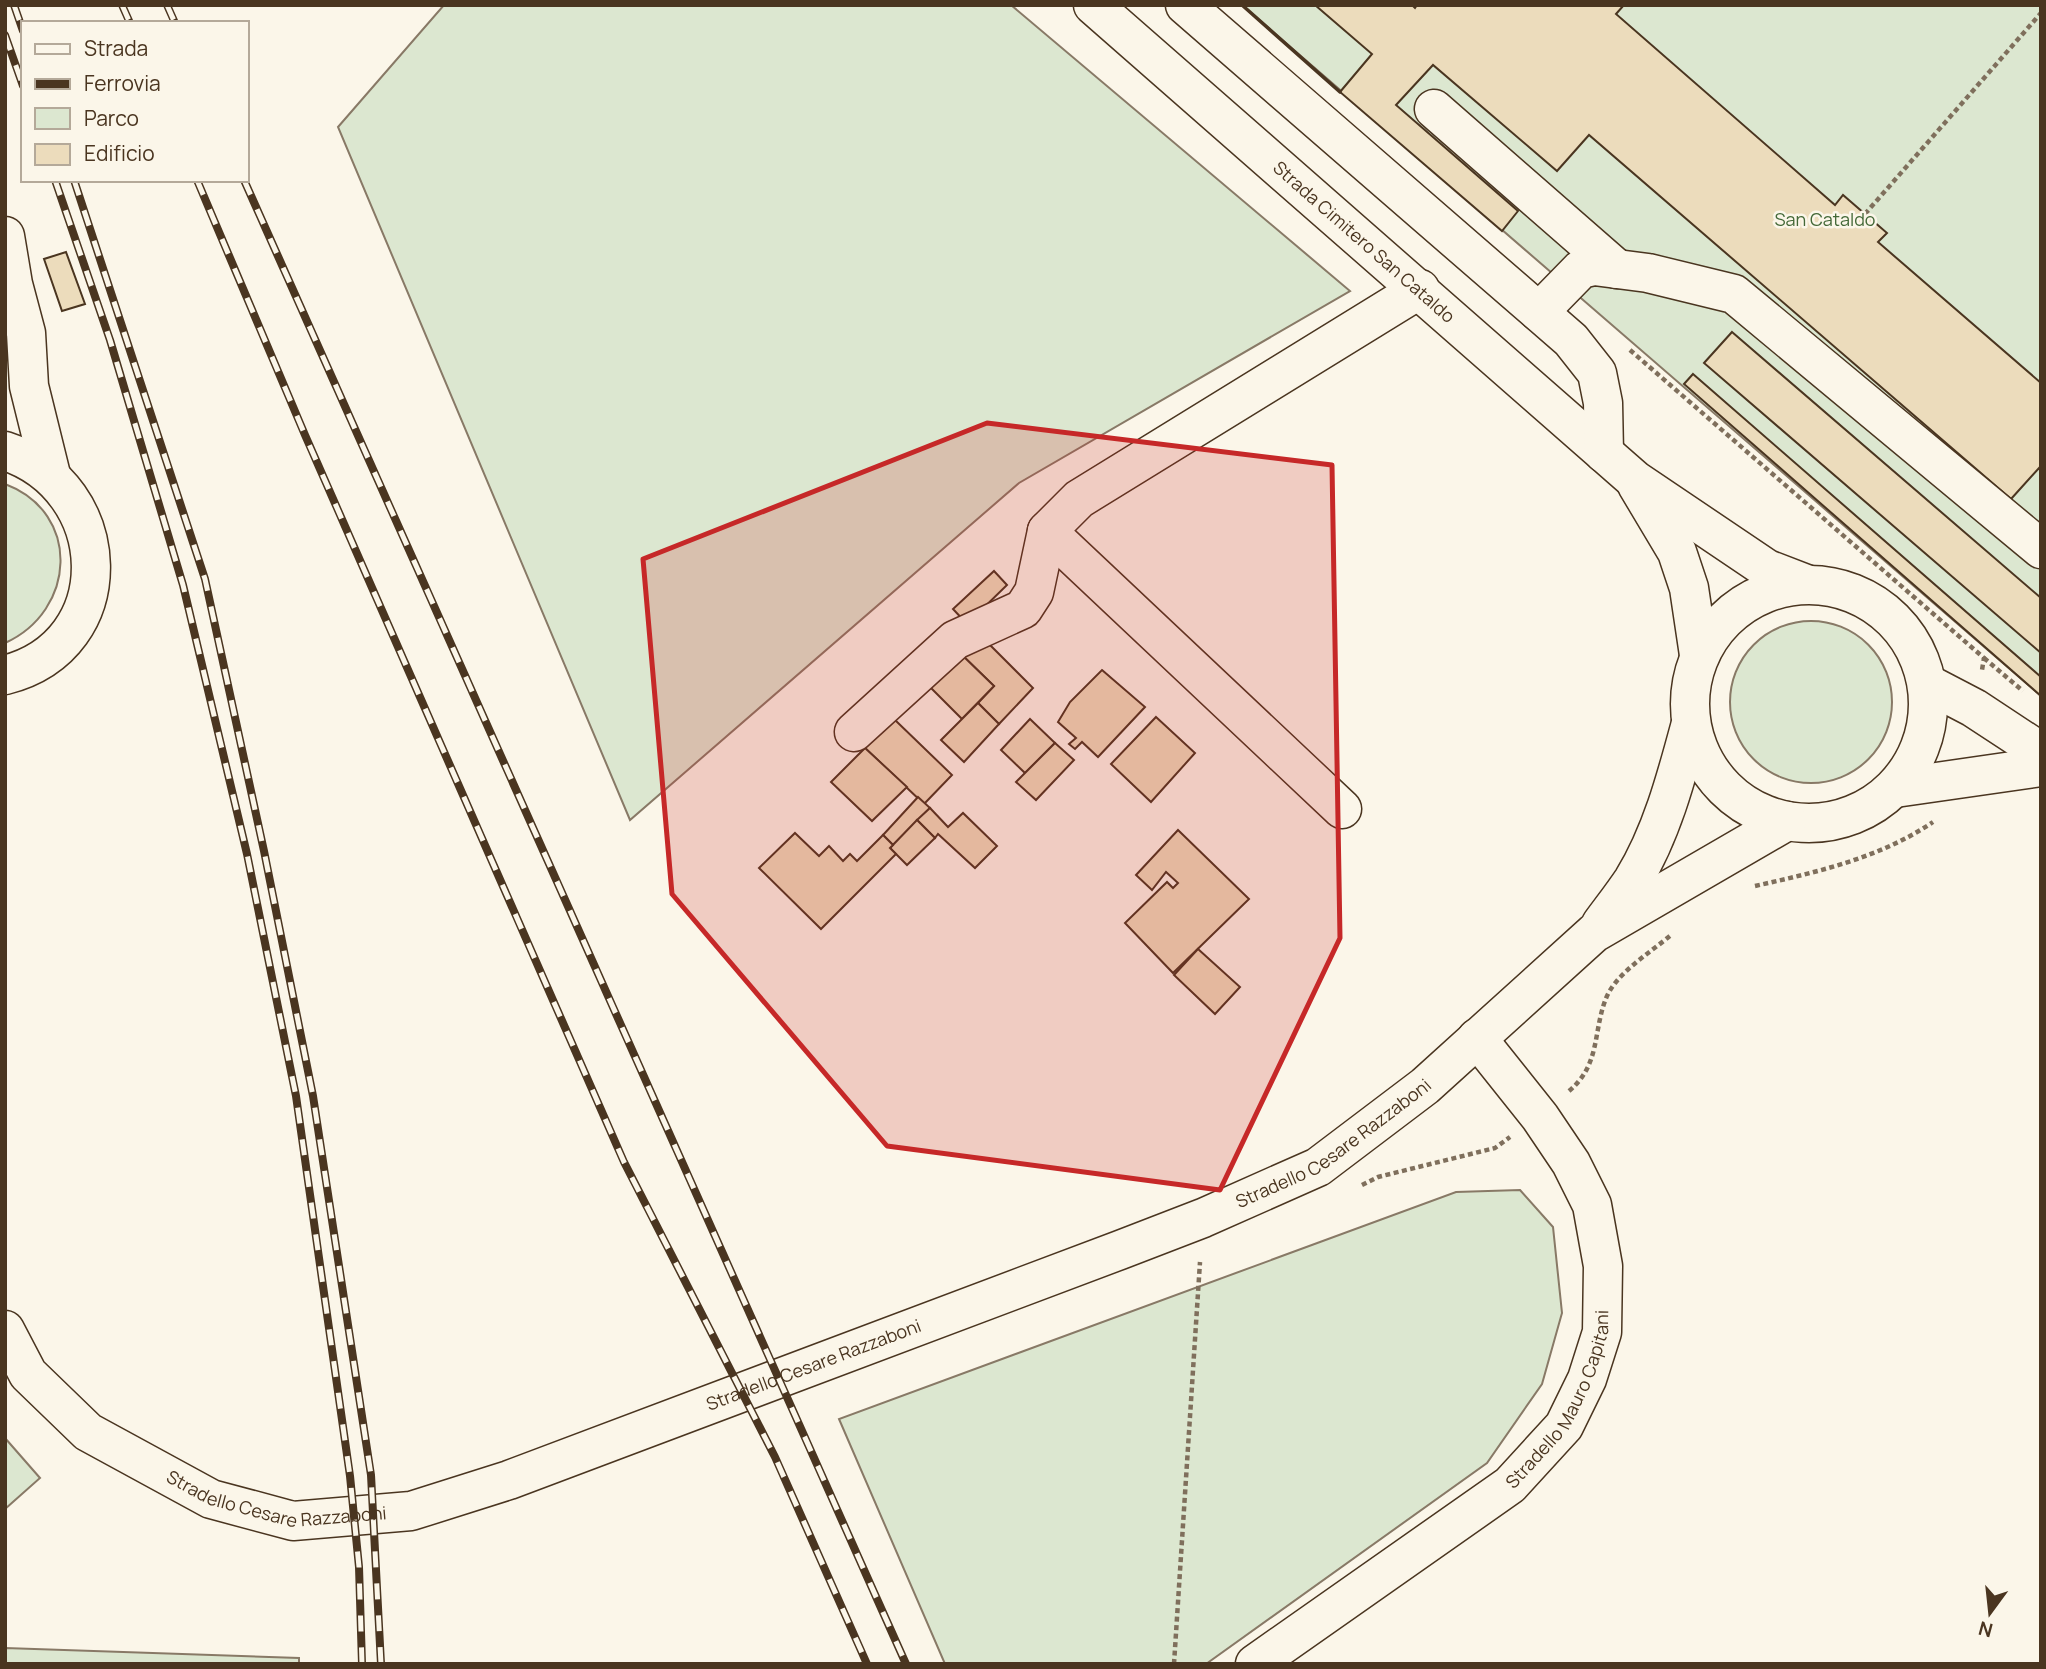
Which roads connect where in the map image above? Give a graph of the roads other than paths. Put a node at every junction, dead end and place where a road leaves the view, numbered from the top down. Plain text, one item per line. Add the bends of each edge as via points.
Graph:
1 (1093, 5) edge
2 (1185, 5) edge
3 (1434, 109) dead end
4 (5, 236) edge
5 (1618, 269) junction
6 (1420, 289) junction
7 (9, 299) edge
8 (1539, 313) junction
9 (5, 451) edge
10 (1604, 453) junction
11 (51, 475) junction
12 (1635, 480) junction
13 (1048, 531) junction
14 (2041, 549) edge
15 (1806, 584) junction
16 (1699, 655) junction
17 (7, 680) edge
18 (1928, 684) junction
19 (1691, 723) junction
20 (854, 732) dead end
21 (2041, 752) edge
22 (2041, 767) edge
23 (1895, 788) junction
24 (1342, 809) dead end
25 (1787, 821) junction
26 (1594, 933) junction
27 (1477, 1038) junction
28 (5, 1330) edge
29 (1255, 1664) edge

1 - 6 street, Strada Cimitero San Cataldo
2 - 8 street
3 - 5 street
4 - 7 street
5 - 8 street via 1581,269
5 - 14 street via 1734,294
6 - 10 street, Strada Cimitero San Cataldo
6 - 13 street via 1079,499
7 - 11 street via 26,333 29,386
8 - 10 street via 1571,340 1597,373 1604,403
9 - 11 street
10 - 12 street, Strada Cimitero San Cataldo
11 - 17 street via 77,506 86,525 91,545 90,586 62,641
12 - 15 street, Strada Cimitero San Cataldo via 1767,569
12 - 16 street, Strada Cimitero San Cataldo via 1677,552 1689,588
13 - 20 street via 1034,592 1023,609 955,640
13 - 24 street
15 - 16 street via 1773,590 1742,604 1717,626
15 - 18 street via 1848,590 1886,611 1913,644
16 - 19 street via 1690,689
18 - 21 street
18 - 23 street via 1924,740
19 - 25 street via 1699,751 1734,797
19 - 26 street, Stradello Cesare Razzaboni via 1677,775 1634,878
22 - 23 street
23 - 25 street via 1872,807 1845,818
25 - 26 street, Stradello Cesare Razzaboni
26 - 27 street, Stradello Cesare Razzaboni
27 - 28 street, Stradello Cesare Razzaboni via 1425,1086 1318,1167 1203,1219 509,1480 411,1511 293,1521 211,1499 88,1432 28,1374
27 - 29 street, Stradello Mauro Capitani via 1571,1163 1592,1205 1603,1266 1602,1332 1587,1379 1564,1426 1510,1485

